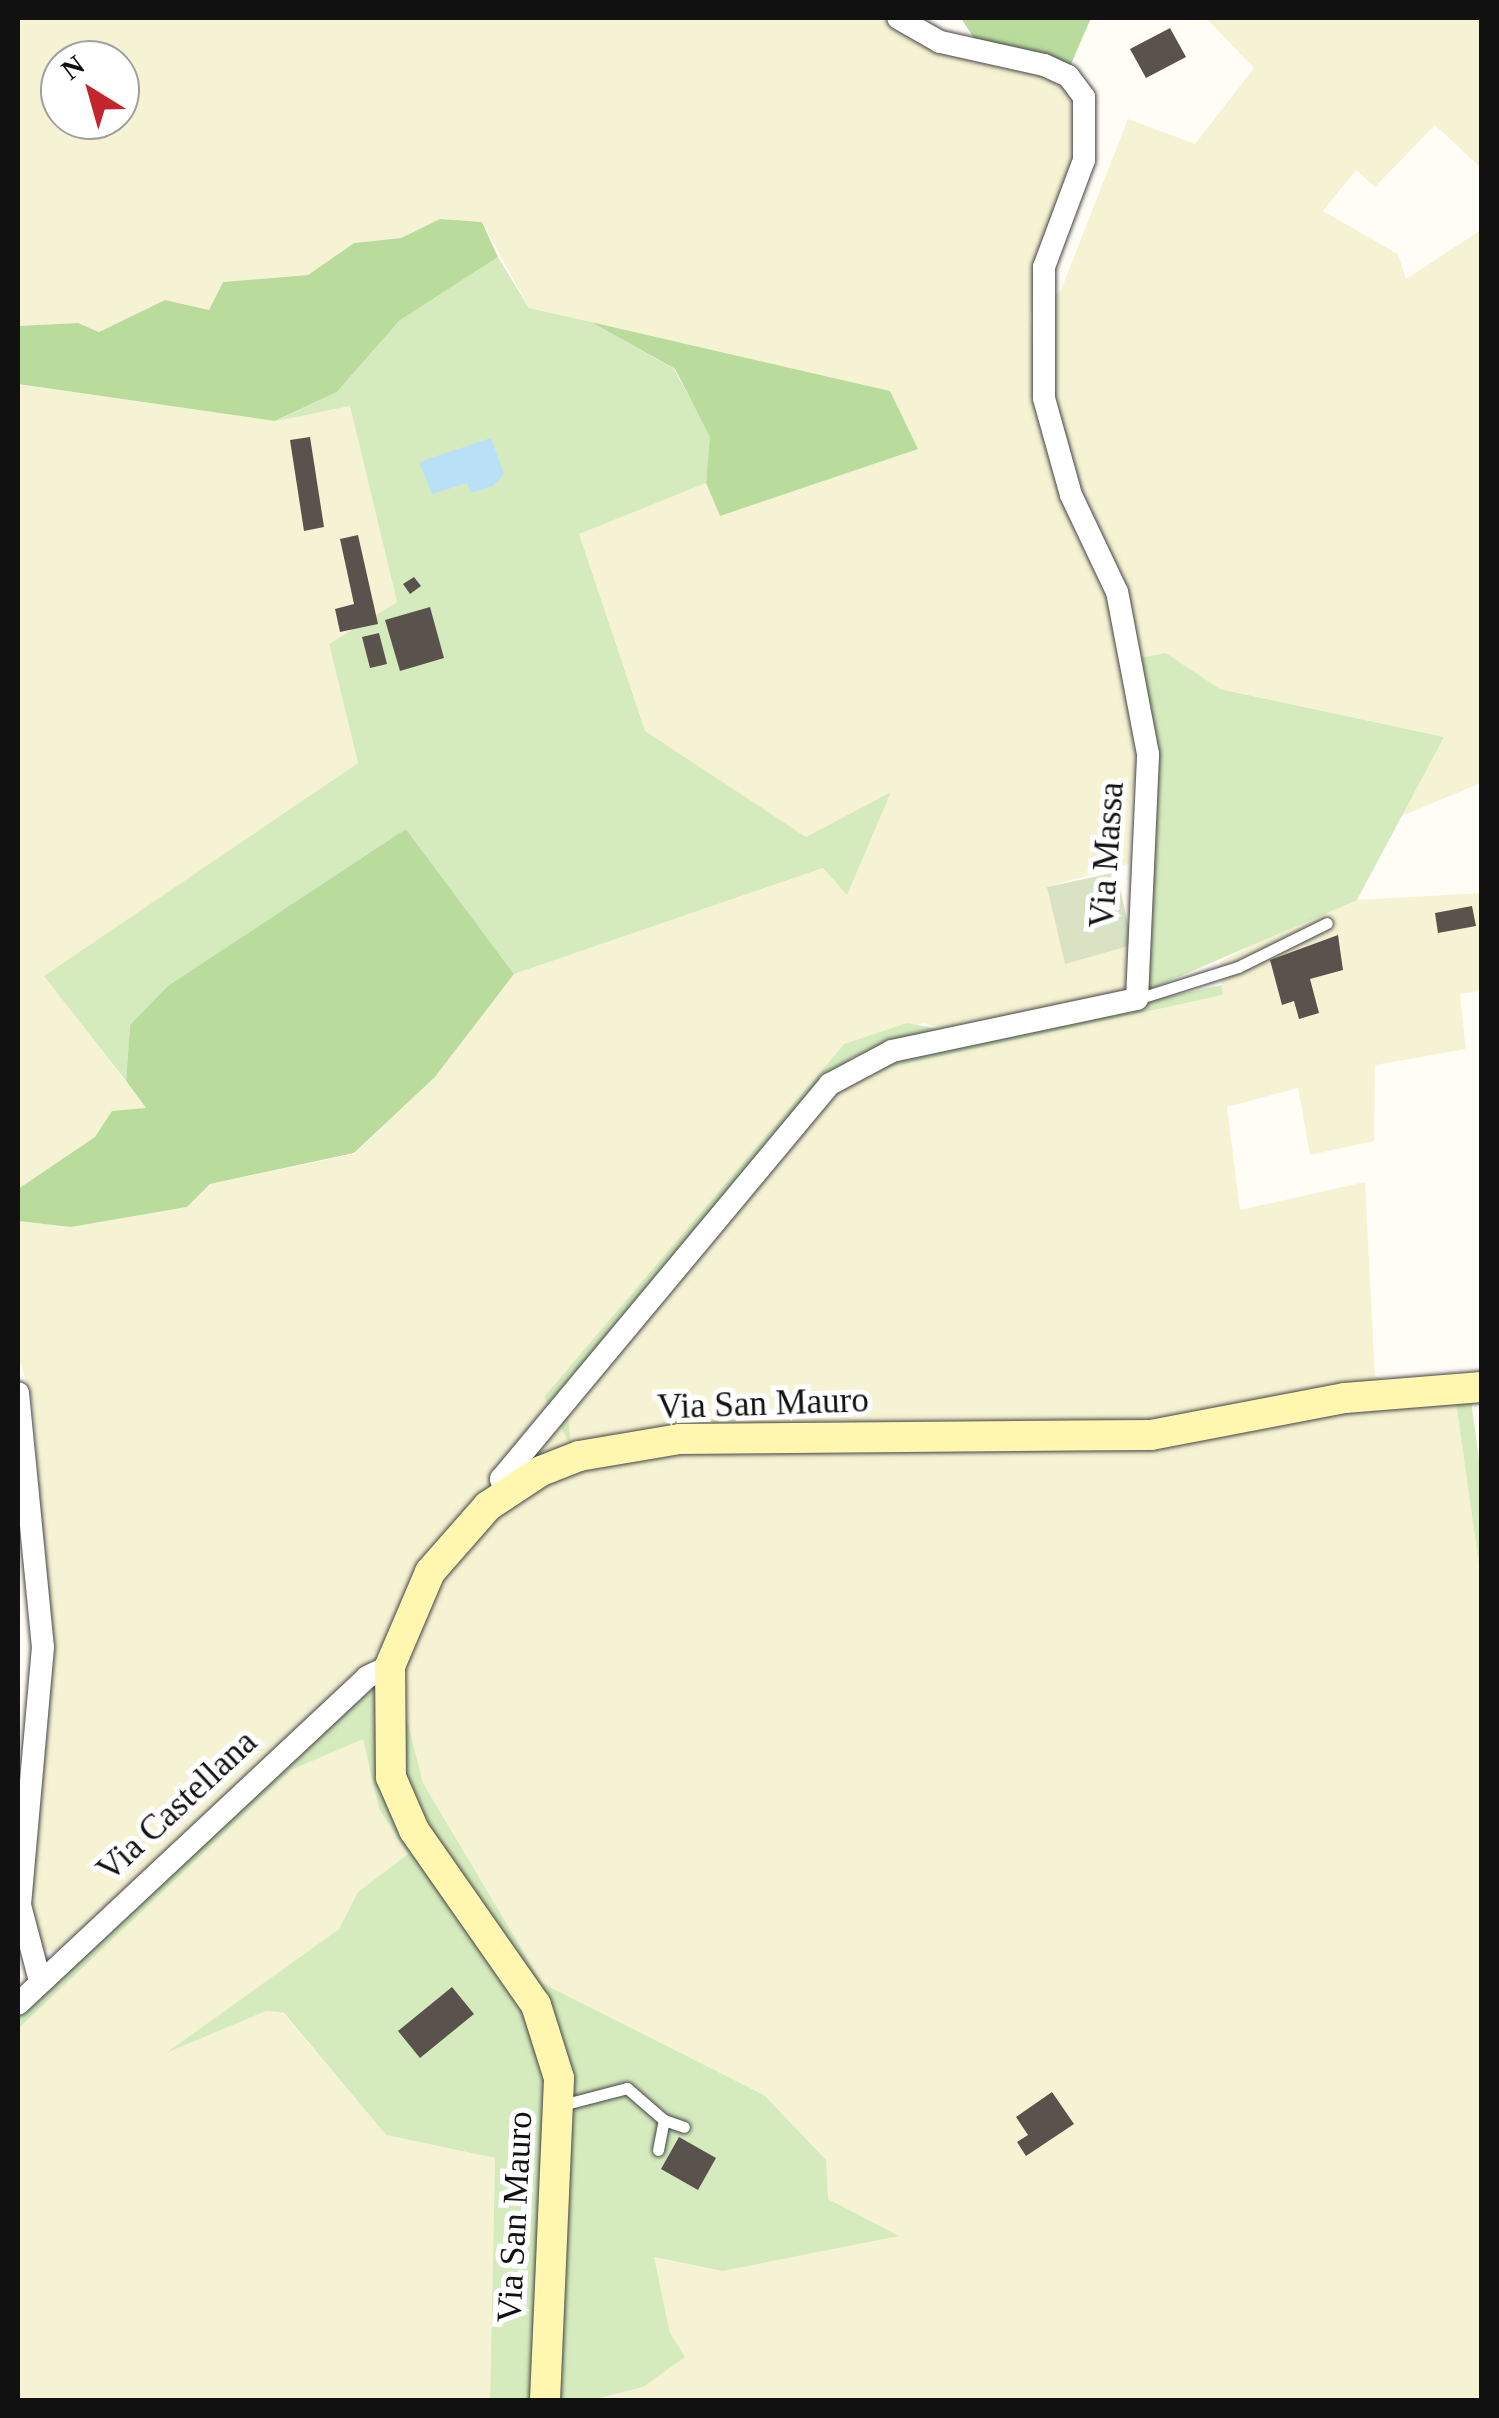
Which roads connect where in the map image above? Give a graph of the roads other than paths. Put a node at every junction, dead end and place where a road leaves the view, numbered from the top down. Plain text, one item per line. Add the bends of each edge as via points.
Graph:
1 (898, 18) edge
2 (1327, 922) dead end
3 (1137, 999) junction
4 (1482, 1387) edge
5 (18, 1393) edge
6 (506, 1494) junction
7 (390, 1666) junction
8 (40, 1981) junction
9 (18, 2004) edge
10 (558, 2106) junction
11 (664, 2120) junction
12 (684, 2127) dead end
13 (658, 2150) dead end
14 (545, 2400) edge

1 - 3 street, Via Massa via 940,42 1044,65 1068,76 1084,98 1084,160 1044,267 1044,398 1071,494 1117,592 1148,754
2 - 3 lane via 1238,967
3 - 6 street via 892,1051 830,1084 501,1479
4 - 6 main road, Via San Mauro via 1345,1398 1151,1436 680,1439 579,1456
5 - 8 street via 43,1647 20,1905
6 - 7 main road, Via San Mauro via 430,1572
7 - 8 street, Via Castellana via 367,1678
7 - 10 main road, Via San Mauro via 391,1777 414,1830 536,2005 559,2078
8 - 9 street, Via Castellana
10 - 11 lane via 627,2088
10 - 14 main road, Via San Mauro
11 - 12 lane
11 - 13 lane

